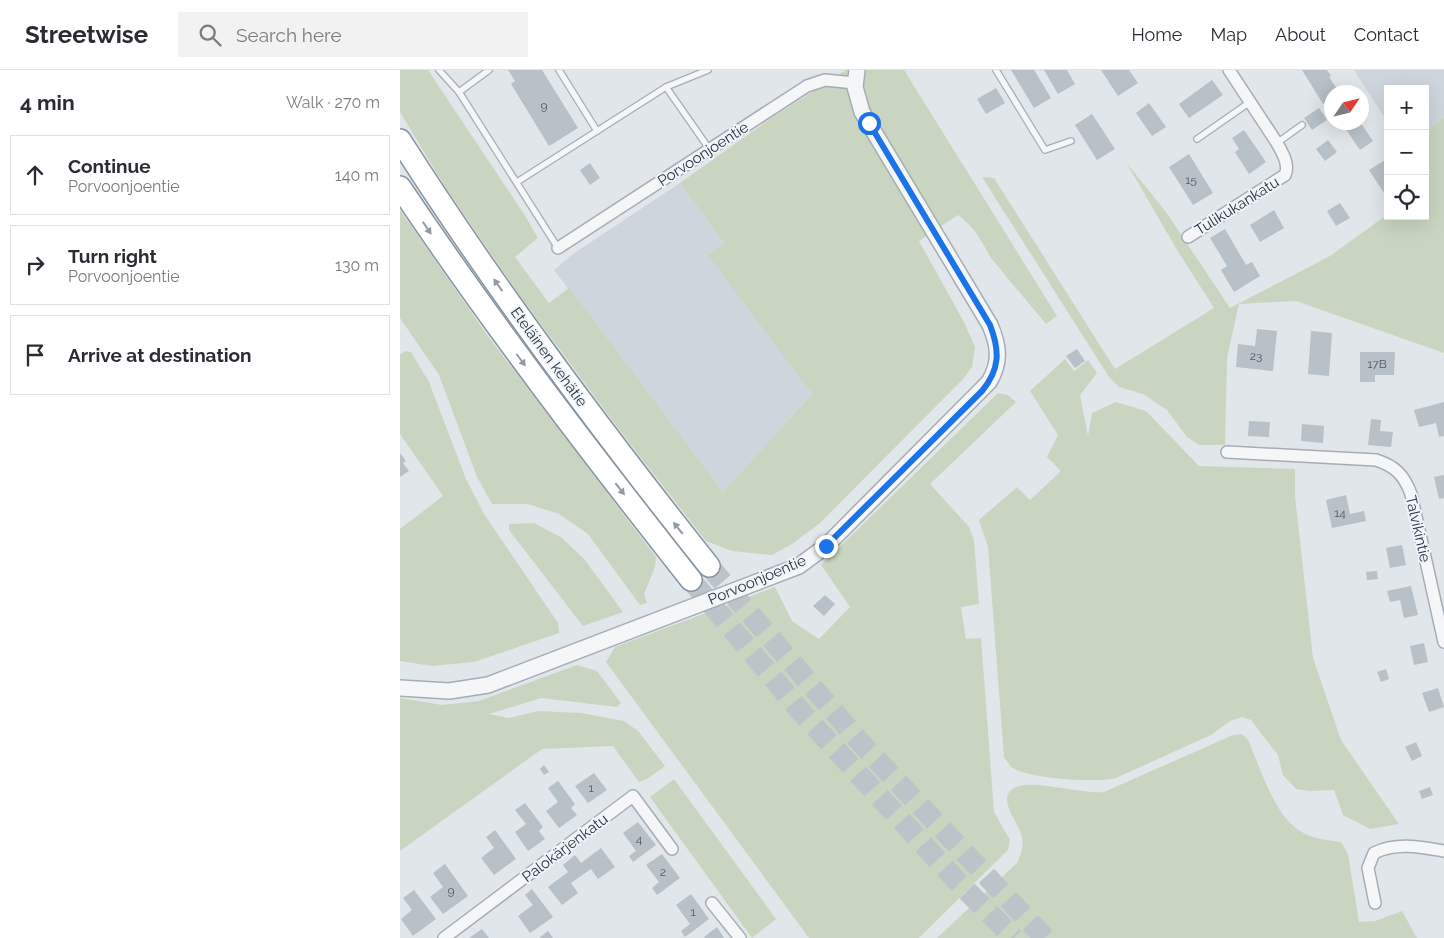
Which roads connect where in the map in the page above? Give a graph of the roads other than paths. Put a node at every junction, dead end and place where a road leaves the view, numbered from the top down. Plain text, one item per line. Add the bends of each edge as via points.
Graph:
1 (439, 70) edge
2 (489, 70) edge
3 (559, 70) edge
4 (708, 70) edge
5 (996, 70) edge
6 (1229, 70) edge
7 (856, 76) edge
8 (666, 87) junction
9 (459, 92) junction
10 (1250, 102) junction
11 (1302, 125) dead end
12 (597, 131) junction
13 (1197, 139) dead end
14 (1071, 140) dead end
15 (402, 143) edge
16 (1277, 143) junction
17 (710, 150) junction
18 (517, 182) junction
19 (400, 188) edge
20 (1188, 237) dead end
21 (558, 248) joint
22 (1227, 452) dead end
23 (709, 566) tunnel mouth
24 (691, 580) tunnel mouth
25 (1444, 642) edge
26 (400, 688) edge
27 (672, 849) dead end
28 (1444, 851) edge
29 (712, 903) dead end
30 (1375, 903) dead end
31 (444, 938) edge
32 (740, 938) edge

1 - 9 lane
2 - 9 lane
3 - 12 lane
4 - 8 lane
5 - 14 lane via 1045,150
6 - 10 street, Tulikukankatu
7 - 17 street, Porvoonjoentie via 812,83
7 - 26 street, Porvoonjoentie via 857,99 862,112 990,325 998,348 998,360 989,382 826,546 799,566 488,684 448,691
8 - 12 lane
8 - 17 lane
9 - 18 lane
10 - 13 lane
10 - 16 street, Tulikukankatu
11 - 16 lane
12 - 18 lane
23 -> 15 highway, Eteläinen kehätie via 585,406
16 - 20 street, Tulikukankatu via 1284,155 1285,175
17 - 21 street, Porvoonjoentie
18 - 21 lane
19 -> 24 highway, Eteläinen kehätie via 502,335
22 - 25 street, Talvikintie via 1376,460 1397,470 1411,494
27 - 31 street, Palokärjenkatu via 633,796
28 - 30 street via 1412,846 1386,847 1374,854 1368,868
29 - 32 street

